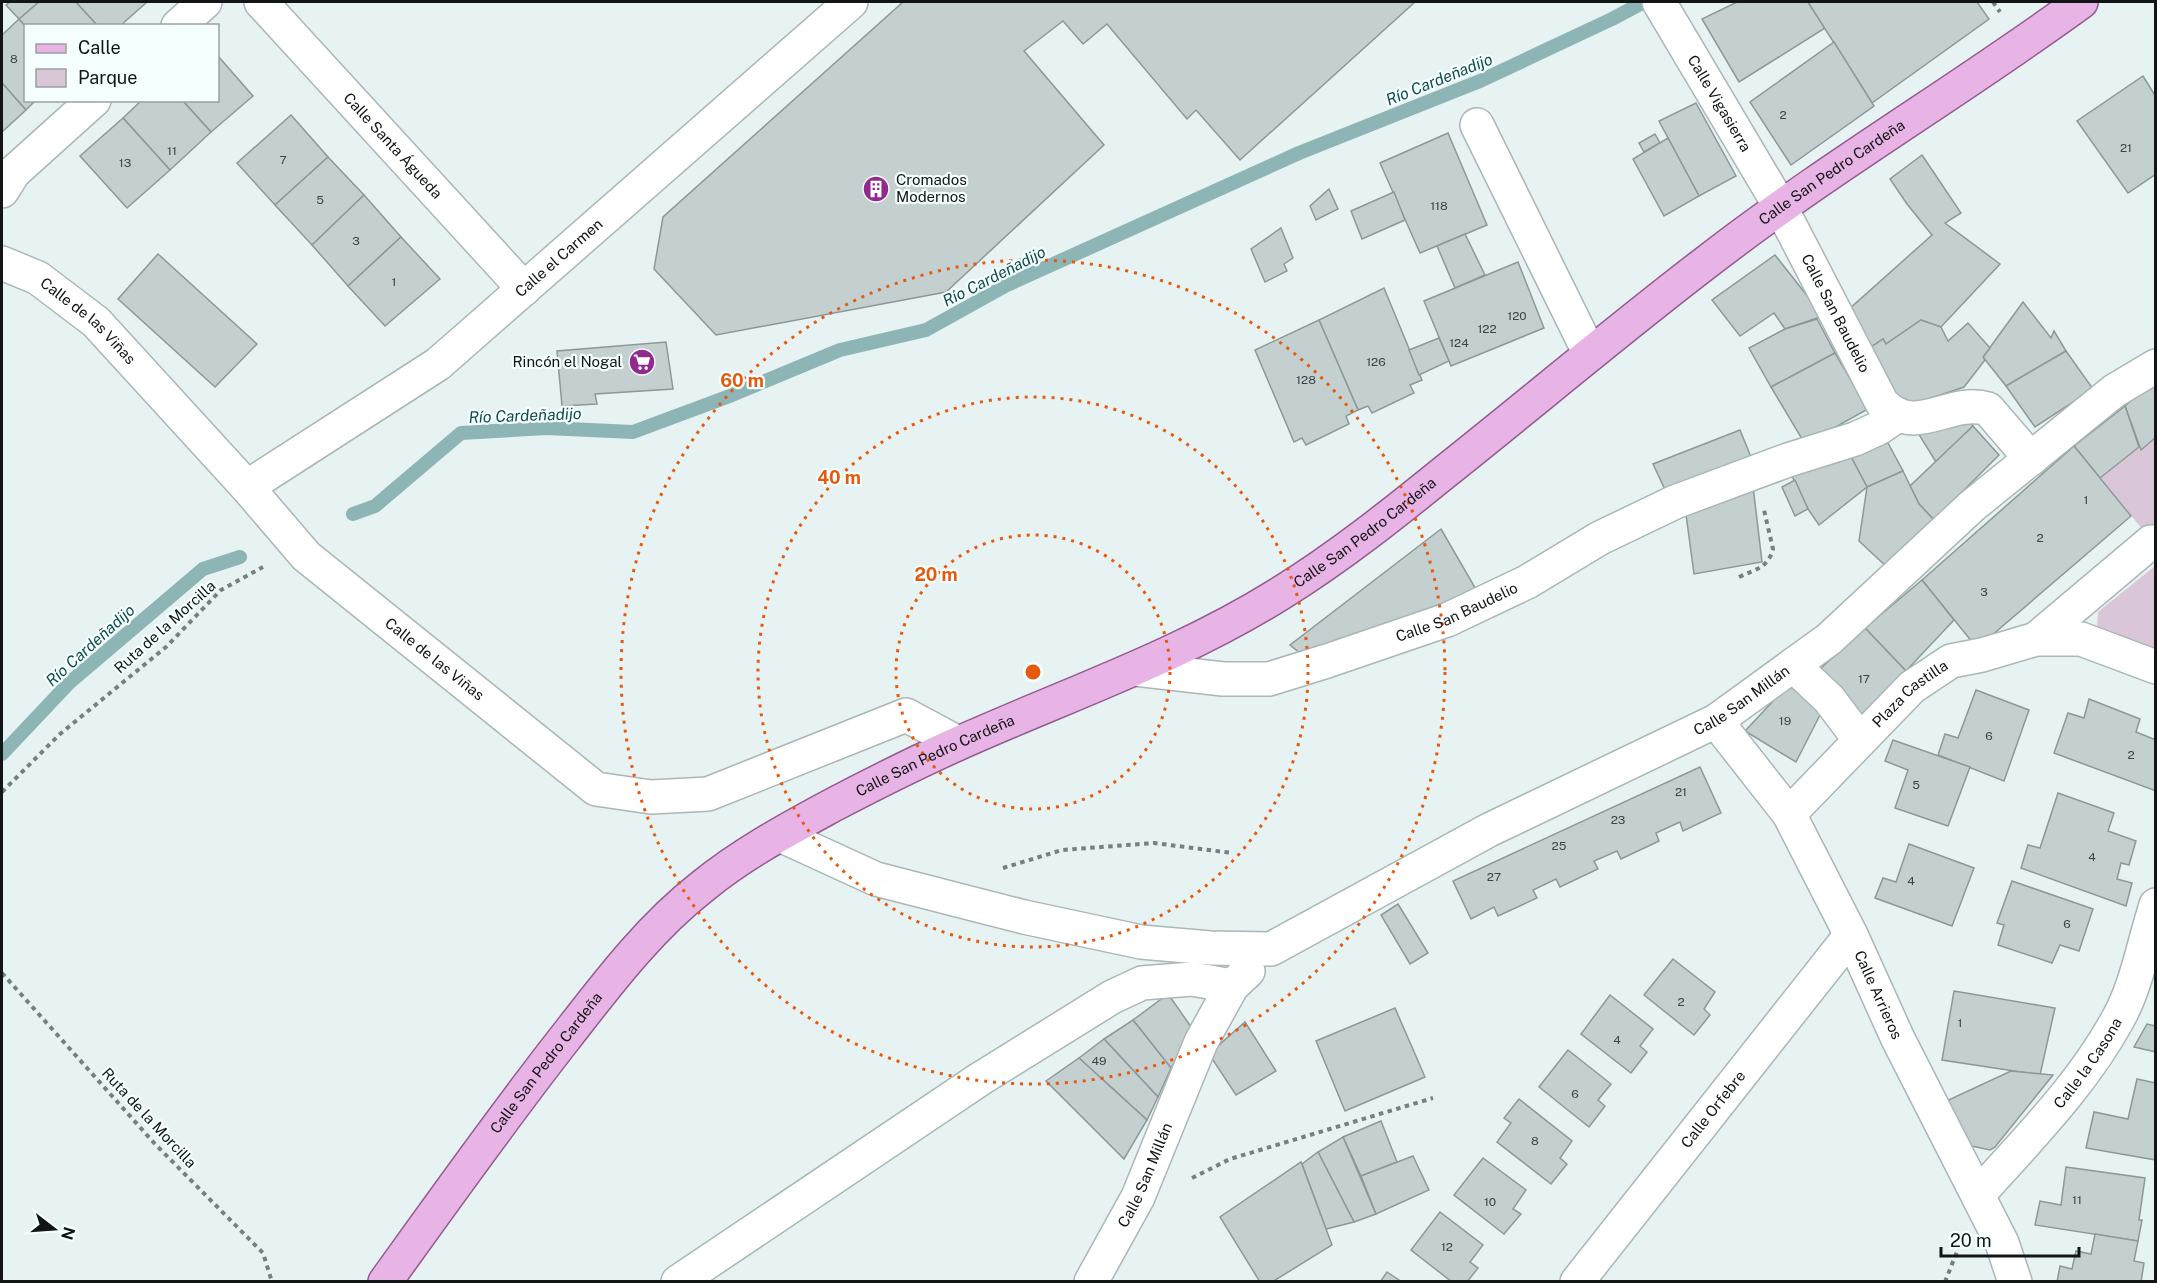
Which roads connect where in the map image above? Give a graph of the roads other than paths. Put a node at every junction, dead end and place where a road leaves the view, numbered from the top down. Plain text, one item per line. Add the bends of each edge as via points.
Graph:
1 (205, 2) edge
2 (261, 2) edge
3 (851, 2) edge
4 (2081, 2) edge
5 (1659, 3) edge
6 (180, 24) edge
7 (92, 102) edge
8 (1476, 125) dead end
9 (2, 191) edge
10 (1780, 206) junction
11 (2, 263) edge
12 (524, 289) junction
13 (1590, 354) junction
14 (2156, 366) edge
15 (1898, 415) junction
16 (2031, 459) junction
17 (247, 487) junction
18 (2151, 542) dead end
19 (2036, 639) junction
20 (1793, 665) junction
21 (2156, 668) edge
22 (1136, 669) junction
23 (1716, 721) junction
24 (1860, 740) junction
25 (958, 743) junction
26 (1789, 814) junction
27 (780, 834) junction
28 (2156, 905) edge
29 (1851, 935) junction
30 (1272, 949) junction
31 (1232, 986) junction
32 (1978, 1195) junction
33 (385, 1281) edge
34 (678, 1281) edge
35 (1091, 1281) edge
36 (1577, 1281) edge
37 (2015, 1281) edge

1 - 6 street
2 - 12 street, Calle Santa Águeda
3 - 12 street, Calle el Carmen
4 - 10 main road, Calle San Pedro Cardeña
5 - 10 street, Calle Vigasierra
7 - 9 street via 14,172
8 - 13 street
10 - 13 main road, Calle San Pedro Cardeña
10 - 15 street, Calle San Baudelio via 1871,385 1882,403
11 - 17 street, Calle de las Viñas via 38,278 96,322
12 - 17 street, Calle el Carmen via 438,364
13 - 22 main road, Calle San Pedro Cardeña via 1418,494 1283,592 1229,624
14 - 16 street, Calle San Millán via 2114,391
15 - 16 street via 1908,419 1972,406 1988,409
15 - 22 street, Calle San Baudelio via 1855,439 1675,502 1600,538 1527,582 1447,620 1327,661 1269,678 1222,679
16 - 20 street, Calle San Millán via 1972,506 1829,639
17 - 25 street, Calle de las Viñas via 306,556 596,789 651,797 708,794 906,715
18 - 19 street, Plaza Castilla
19 - 21 street, Plaza Castilla via 2080,639
19 - 24 street, Plaza Castilla via 1951,661 1912,687
20 - 23 street, Calle San Millán
20 - 24 street, Plaza Castilla via 1829,699
22 - 25 main road, Calle San Pedro Cardeña
23 - 26 street, Calle Arrieros
23 - 30 street, Calle San Millán via 1489,830
24 - 26 street, Plaza Castilla
25 - 27 main road, Calle San Pedro Cardeña
26 - 29 street, Calle Arrieros
27 - 30 street, Calle San Millán via 876,879 1024,917 1141,942
27 - 33 main road, Calle San Pedro Cardeña via 705,884 661,922 512,1106
28 - 32 street, Calle la Casona via 2131,989 2118,1018 2071,1090
29 - 32 street, Calle Arrieros via 1898,1039
29 - 36 street, Calle Orfebre
30 - 31 street, Calle San Millán
31 - 34 street via 1192,979 1142,983 1112,997 980,1079
31 - 35 street, Calle San Millán via 1201,1042 1137,1197
32 - 37 street, Calle Arrieros

